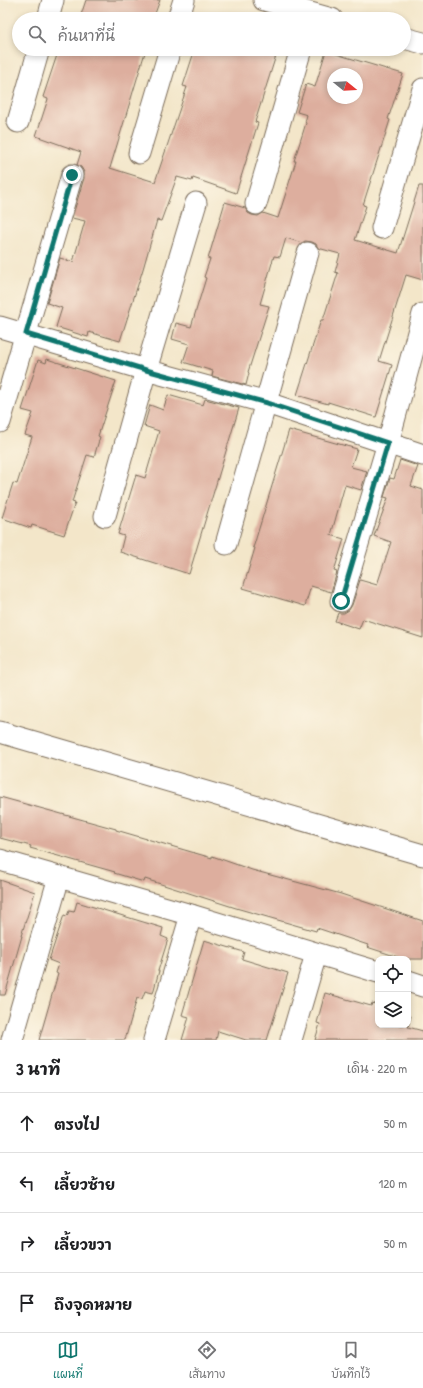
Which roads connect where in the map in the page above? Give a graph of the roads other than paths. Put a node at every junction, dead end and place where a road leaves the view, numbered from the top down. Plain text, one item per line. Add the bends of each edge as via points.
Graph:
1 (53, 0) edge
2 (184, 0) edge
3 (264, 0) edge
4 (312, 11) edge
5 (50, 12) edge
6 (180, 12) edge
7 (411, 40) edge
8 (423, 43) edge
9 (37, 56) edge
10 (168, 56) edge
11 (299, 56) edge
12 (423, 89) edge
13 (18, 122) dead end
14 (139, 153) dead end
15 (72, 175) dead end
16 (196, 203) dead end
17 (256, 204) dead end
18 (382, 228) dead end
19 (308, 253) dead end
20 (423, 314) edge
21 (0, 327) edge
22 (26, 334) junction
23 (146, 370) junction
24 (267, 403) junction
25 (0, 422) edge
26 (388, 443) junction
27 (423, 455) edge
28 (105, 516) dead end
29 (226, 544) dead end
30 (341, 601) dead end
31 (0, 732) edge
32 (423, 855) edge
33 (0, 860) edge
34 (59, 877) junction
35 (191, 915) junction
36 (316, 954) junction
37 (375, 971) edge
38 (411, 982) edge
39 (423, 986) edge
40 (12, 1040) edge
41 (154, 1040) edge
42 (291, 1040) edge

1 - 5 street
2 - 6 street
3 - 4 street
7 - 8 street
9 - 13 street
10 - 14 street
11 - 17 street
12 - 18 street
15 - 22 street
16 - 23 street
19 - 24 street
20 - 26 street
21 - 22 street
22 - 23 street
22 - 25 street
23 - 24 street
23 - 28 street
24 - 26 street
24 - 29 street
26 - 27 street
26 - 30 street
31 - 32 street
33 - 34 street
34 - 35 street
34 - 40 street
35 - 36 street
35 - 41 street
36 - 37 street
36 - 42 street
38 - 39 street

